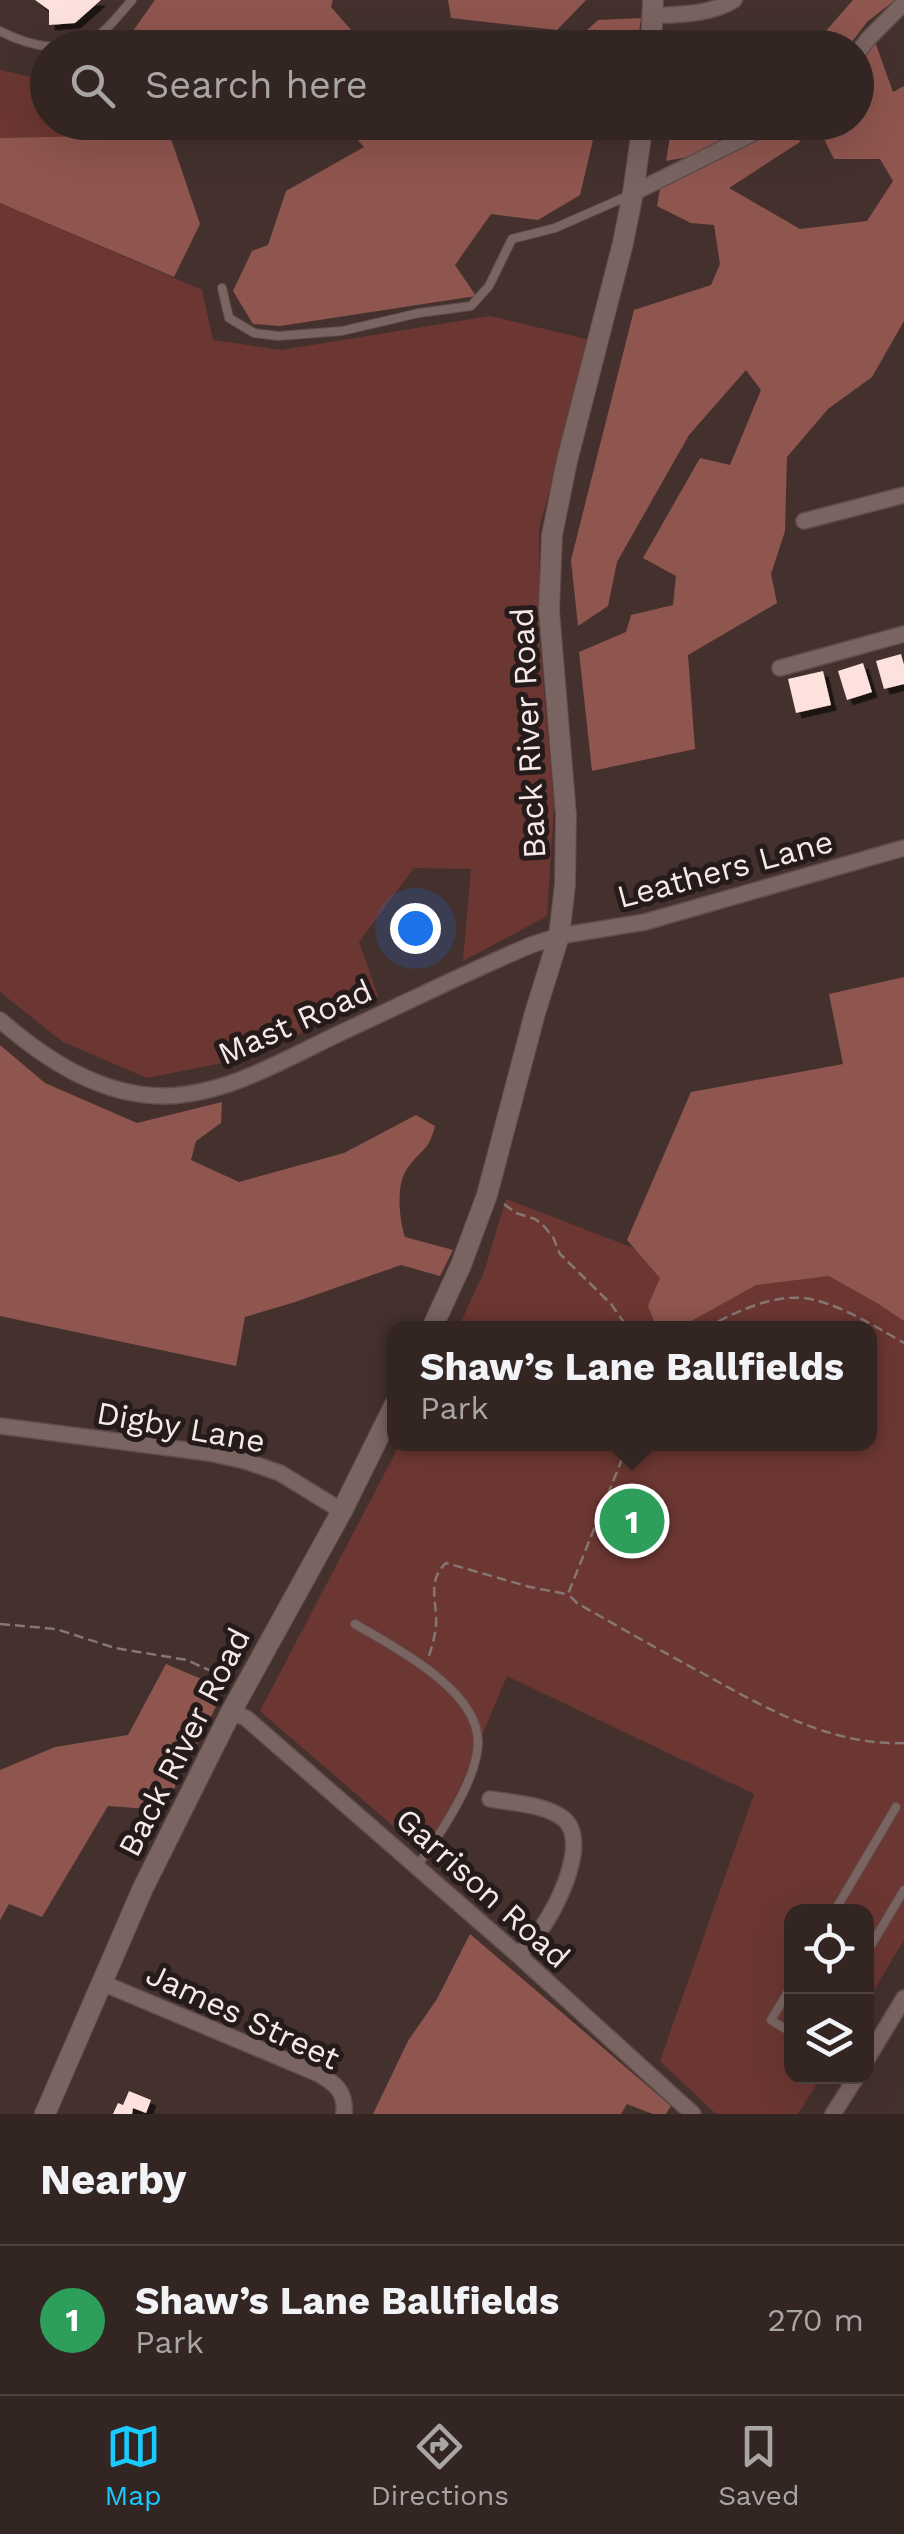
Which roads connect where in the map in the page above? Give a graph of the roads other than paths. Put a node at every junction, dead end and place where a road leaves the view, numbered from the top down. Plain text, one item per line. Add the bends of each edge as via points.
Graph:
1 (132, 0) edge
2 (734, 0) edge
3 (904, 3) edge
4 (653, 8) edge
5 (104, 30) edge
6 (0, 31) edge
7 (874, 33) edge
8 (30, 43) edge
9 (640, 140) edge
10 (740, 140) edge
11 (633, 193) junction
12 (222, 288) dead end
13 (904, 495) edge
14 (804, 522) dead end
15 (904, 634) edge
16 (780, 668) dead end
17 (904, 848) edge
18 (559, 936) junction
19 (0, 1020) edge
20 (435, 1321) edge
21 (387, 1420) edge
22 (0, 1426) edge
23 (342, 1511) junction
24 (355, 1624) dead end
25 (231, 1712) junction
26 (490, 1799) dead end
27 (896, 1807) dead end
28 (417, 1866) junction
29 (904, 1890) edge
30 (839, 1904) edge
31 (874, 1941) edge
32 (518, 1955) junction
33 (100, 1982) junction
34 (784, 1998) edge
35 (904, 1998) edge
36 (898, 2018) edge
37 (784, 2028) edge
38 (874, 2050) edge
39 (852, 2084) edge
40 (45, 2114) edge
41 (344, 2114) edge
42 (692, 2114) edge
43 (833, 2114) edge

1 - 5 lane
2 - 4 street via 703,12
3 - 7 street
6 - 8 lane
9 - 11 street, Back River Road
10 - 11 street
11 - 12 lane via 512,239 471,306 278,336 254,333 229,318
11 - 18 street, Back River Road via 552,535 549,610 566,814
13 - 14 street
15 - 16 street
17 - 18 street, Leathers Lane via 645,922
18 - 19 street, Mast Road via 256,1073 184,1094 109,1087 58,1064
18 - 20 street, Back River Road via 487,1195
21 - 23 street, Back River Road
22 - 23 street, Digby Lane via 245,1461 280,1473
23 - 25 street, Back River Road
24 - 28 lane via 426,1668 472,1720 478,1744 468,1779
25 - 28 street, Garrison Road via 280,1745
25 - 33 street, Back River Road
26 - 32 street via 554,1813 573,1831 573,1858 553,1910
27 - 30 lane
28 - 32 street, Garrison Road
29 - 31 lane
32 - 42 street, Garrison Road
33 - 40 street, Back River Road
33 - 41 street, James Street via 318,2074 344,2096
34 - 37 lane via 771,2020
35 - 36 street
36 - 38 street
39 - 43 street

